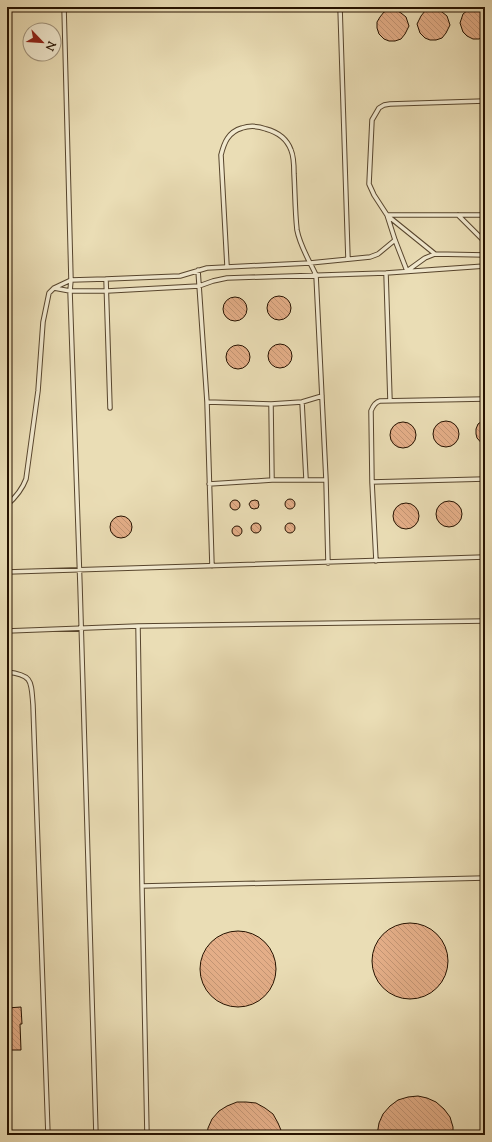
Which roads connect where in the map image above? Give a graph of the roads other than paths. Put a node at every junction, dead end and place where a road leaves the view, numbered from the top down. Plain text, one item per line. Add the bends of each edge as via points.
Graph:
1 (64, 7) edge
2 (340, 7) edge
3 (485, 101) edge
4 (458, 215) junction
5 (485, 215) edge
6 (387, 216) junction
7 (395, 240) junction
8 (485, 242) edge
9 (435, 254) junction
10 (485, 255) edge
11 (348, 259) junction
12 (310, 263) junction
13 (227, 266) junction
14 (485, 266) edge
15 (198, 270) junction
16 (386, 272) junction
17 (407, 272) junction
18 (316, 275) junction
19 (106, 279) junction
20 (71, 280) junction
21 (199, 286) junction
22 (54, 288) junction
23 (70, 292) junction
24 (107, 292) junction
25 (322, 396) junction
26 (485, 399) edge
27 (390, 401) junction
28 (207, 402) junction
29 (302, 402) junction
30 (271, 404) junction
31 (110, 408) dead end
32 (485, 479) edge
33 (272, 480) junction
34 (306, 480) junction
35 (326, 480) junction
36 (372, 482) junction
37 (209, 484) junction
38 (7, 505) edge
39 (485, 557) edge
40 (376, 561) junction
41 (328, 562) junction
42 (212, 566) junction
43 (79, 569) junction
44 (7, 572) edge
45 (485, 621) edge
46 (138, 626) junction
47 (81, 628) junction
48 (7, 630) edge
49 (7, 672) edge
50 (485, 878) edge
51 (142, 886) junction
52 (48, 1135) edge
53 (96, 1135) edge
54 (147, 1135) edge

1 - 20 lane
2 - 11 lane
3 - 6 lane via 390,104 379,108 371,126 369,184
4 - 5 lane
4 - 6 lane
4 - 8 lane
6 - 7 lane
6 - 9 lane
7 - 11 lane via 378,254
7 - 17 lane
9 - 10 lane
9 - 17 lane via 425,258
11 - 12 lane
12 - 13 lane
12 - 13 lane via 297,229 291,150 277,133 257,126 248,126 231,134 224,143 220,155
12 - 18 lane
13 - 15 lane
14 - 17 lane
15 - 19 lane via 180,276
15 - 21 lane
16 - 17 lane
16 - 18 lane
16 - 27 lane
18 - 21 lane via 227,278
18 - 25 lane
19 - 20 lane
19 - 24 lane
20 - 22 lane
20 - 23 lane
21 - 24 lane
21 - 28 lane
22 - 23 lane
22 - 38 lane via 49,293 43,322 38,391 26,479 16,498
23 - 24 lane
23 - 43 lane
24 - 31 lane
25 - 29 lane
25 - 35 lane
26 - 27 lane
27 - 36 lane via 377,402 371,411
28 - 30 lane
28 - 37 lane
29 - 30 lane
29 - 34 lane
30 - 33 lane
32 - 36 lane
33 - 34 lane
33 - 37 lane
34 - 35 lane
35 - 41 lane
36 - 40 lane
37 - 42 lane
39 - 40 lane
40 - 41 lane
41 - 42 lane
42 - 43 lane
43 - 44 lane
43 - 47 lane
45 - 46 lane
46 - 47 lane
46 - 51 lane
47 - 48 lane
47 - 53 lane
49 - 52 lane via 19,673 30,680 32,692
50 - 51 lane
51 - 54 lane

